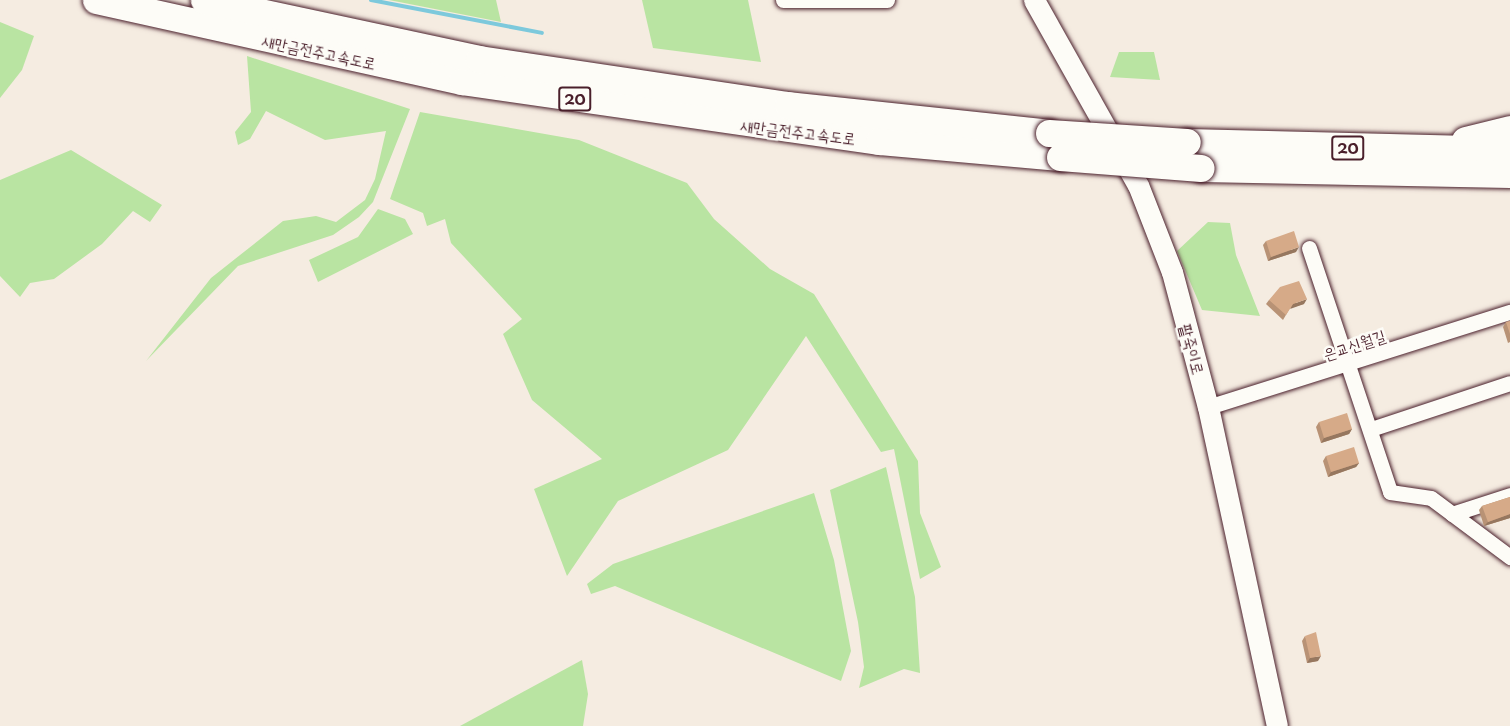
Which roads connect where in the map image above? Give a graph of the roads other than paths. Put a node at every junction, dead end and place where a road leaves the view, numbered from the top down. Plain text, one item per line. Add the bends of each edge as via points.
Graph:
1 (96, 0) edge
2 (204, 0) edge
3 (783, 0) edge
4 (887, 0) edge
5 (1034, 0) edge
6 (1510, 129) edge
7 (1054, 145) junction
8 (1510, 150) edge
9 (1437, 151) junction
10 (1510, 174) edge
11 (1309, 248) dead end
12 (1510, 312) edge
13 (1352, 365) junction
14 (1510, 383) edge
15 (1208, 407) junction
16 (1371, 429) junction
17 (1510, 495) edge
18 (1452, 514) junction
19 (1510, 557) edge
20 (1277, 726) edge

1 - 7 highway, 새만금전주고속도로 / 20 via 462,81 855,138
2 - 7 highway, 새만금전주고속도로 / 20 via 490,61
3 - 4 street
5 - 15 street, 팥죽이로 via 1138,185 1172,272
6 - 9 highway
7 - 9 highway, 새만금전주고속도로 / 20, bridge via 1186,142
7 - 10 highway, 새만금전주고속도로 / 20, bridge via 1201,168
8 - 9 highway, 새만금전주고속도로 / 20
11 - 13 street
12 - 13 street, 은교신월길
13 - 15 street, 은교신월길
13 - 16 street
14 - 16 street
15 - 20 street, 팥죽이로
16 - 18 street via 1390,492 1431,498
17 - 18 street
18 - 19 street

